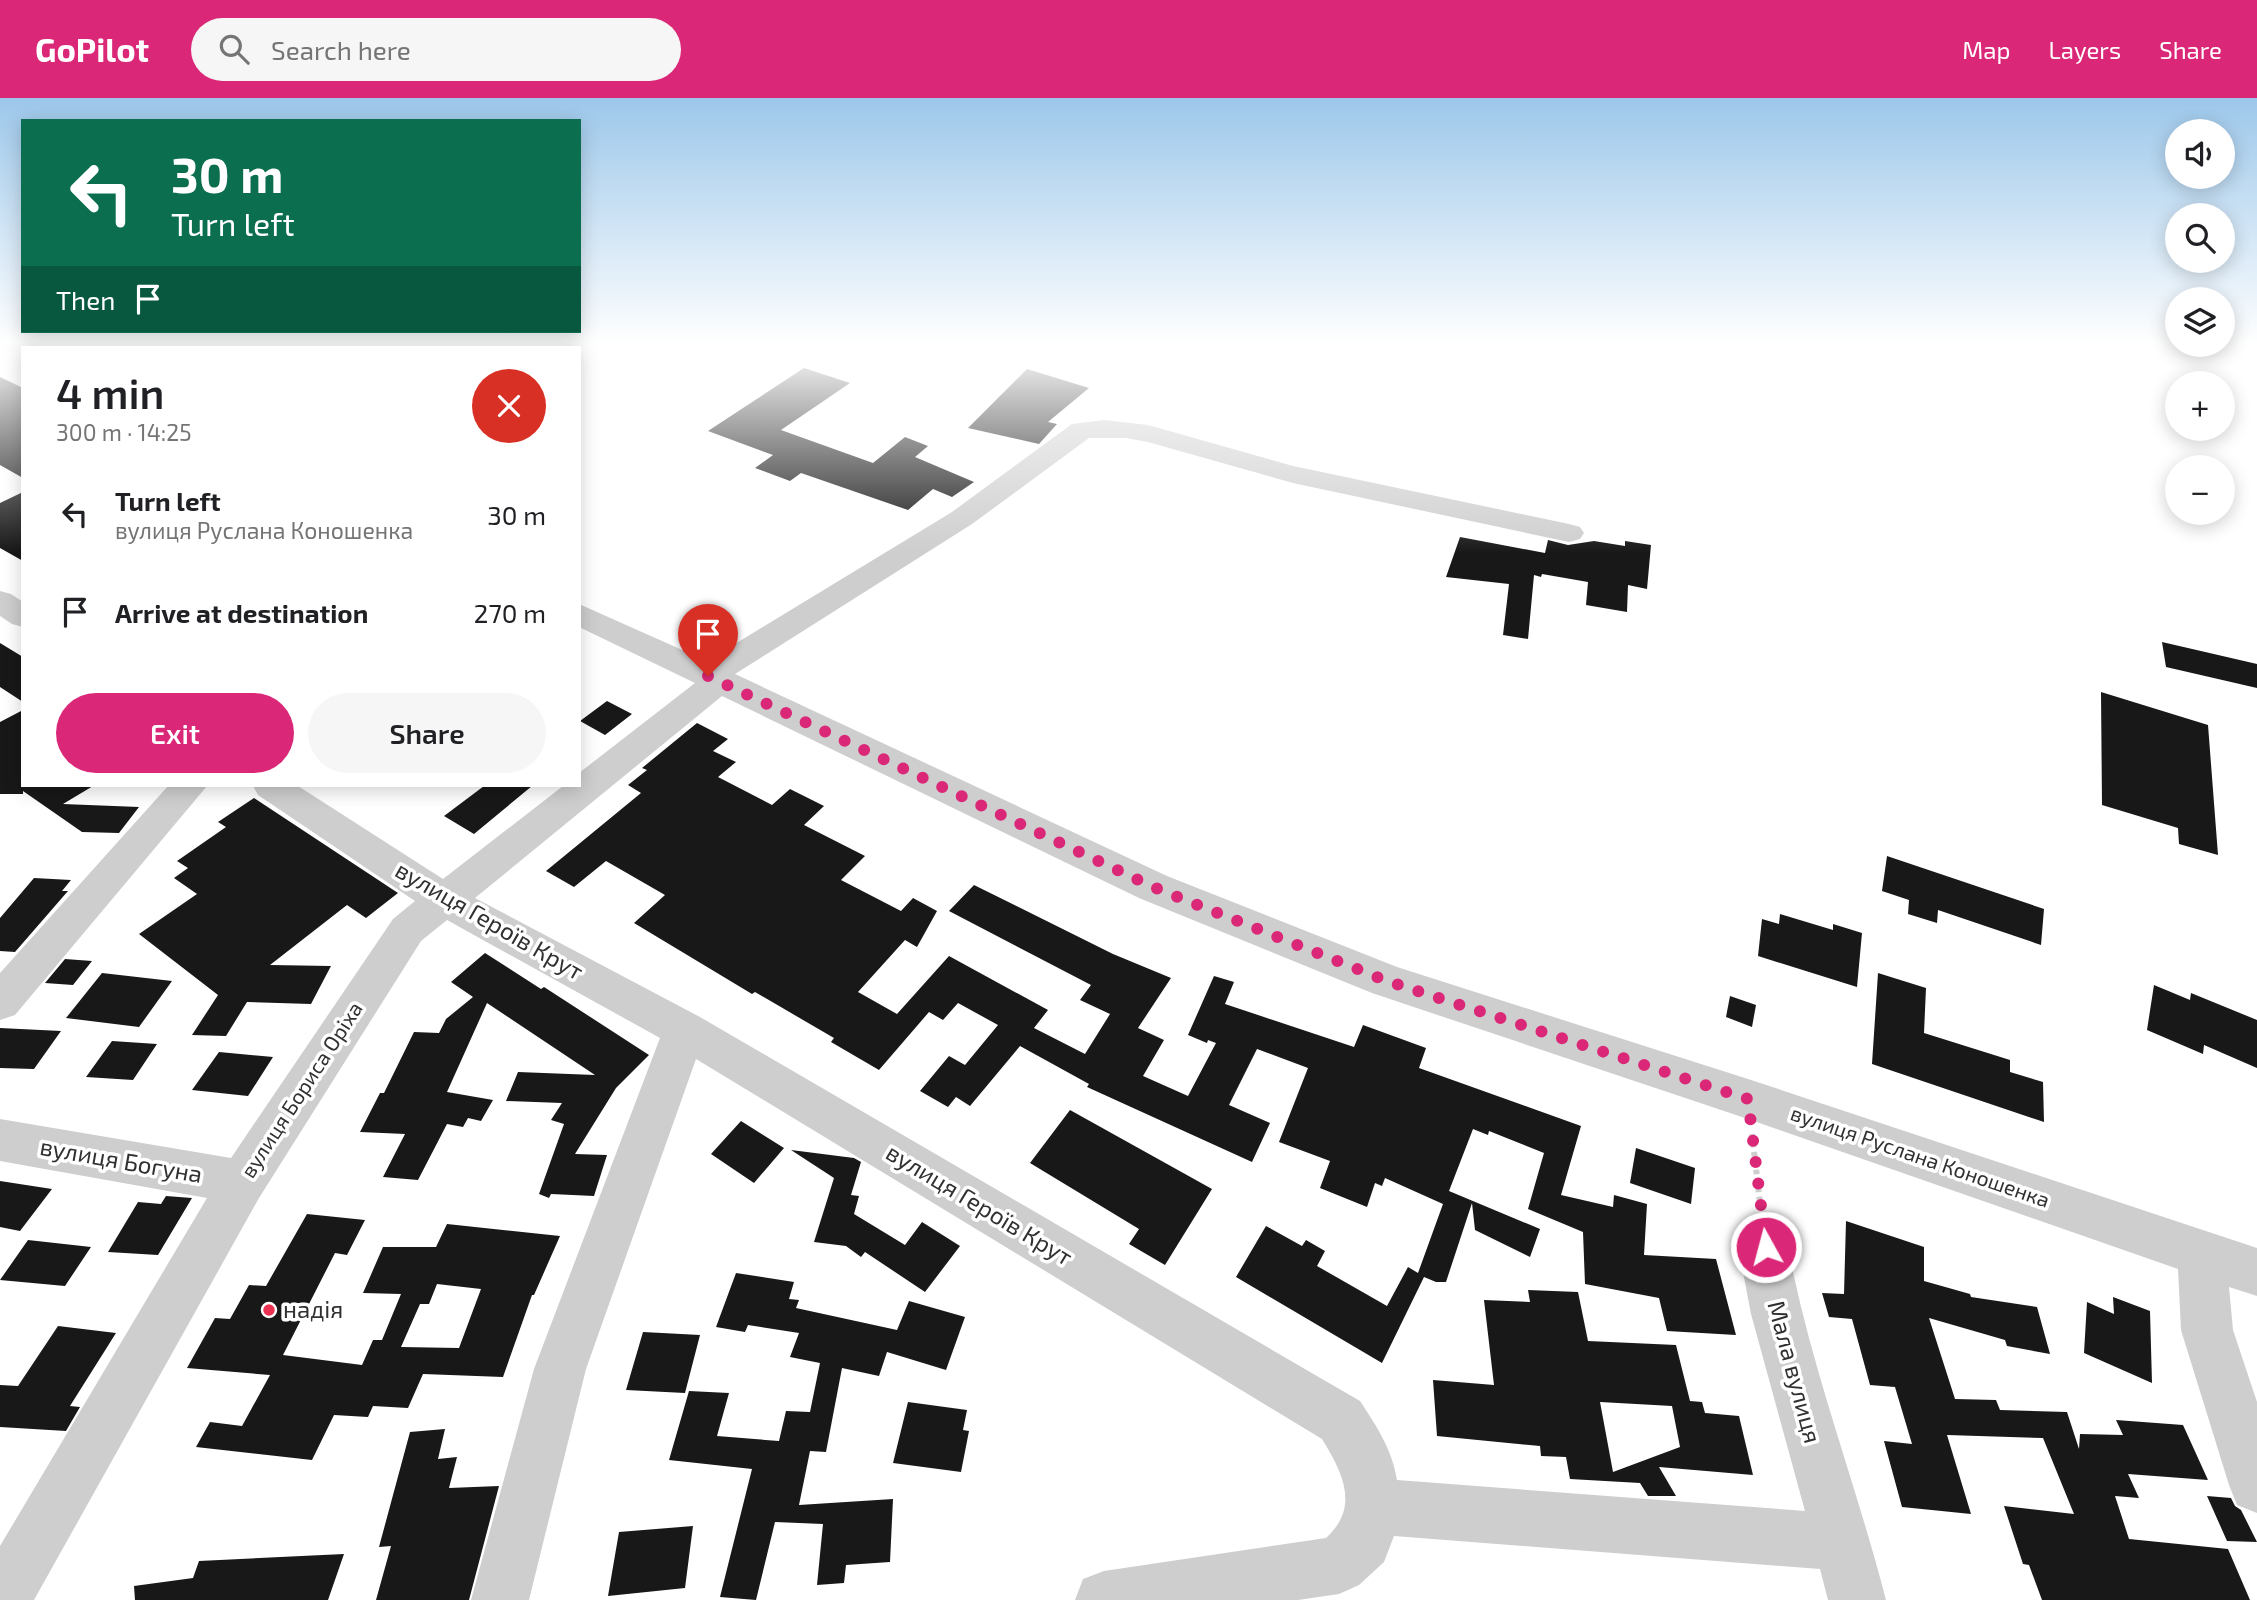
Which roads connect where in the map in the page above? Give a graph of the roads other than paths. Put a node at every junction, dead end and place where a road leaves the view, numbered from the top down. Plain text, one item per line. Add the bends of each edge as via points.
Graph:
1 (1569, 533) dead end
2 (0, 601) edge
3 (581, 615) edge
4 (21, 616) edge
5 (713, 679) junction
6 (188, 787) edge
7 (273, 787) edge
8 (580, 787) edge
9 (581, 787) edge
10 (443, 899) junction
11 (0, 1002) edge
12 (685, 1030) junction
13 (0, 1140) edge
14 (242, 1182) junction
15 (2202, 1253) junction
16 (1768, 1272) road end
17 (2257, 1272) edge
18 (2257, 1485) edge
19 (1374, 1506) junction
20 (1844, 1542) junction
21 (5, 1600) edge
22 (500, 1600) edge
23 (1104, 1600) edge
24 (1857, 1600) edge

1 - 5 street, вулиця Бориса Оріха via 1254,465 1153,434 1101,427 1082,430 962,518
2 - 4 street
3 - 5 street, вулиця Руслана Коношенка
5 - 9 street, вулиця Бориса Оріха
5 - 15 street, вулиця Руслана Коношенка via 1165,892 1387,981
6 - 11 street
7 - 10 street, вулиця Героїв Крут
8 - 10 street, вулиця Бориса Оріха
10 - 12 street, вулиця Героїв Крут
10 - 14 street, вулиця Бориса Оріха via 407,930
12 - 19 street, вулиця Героїв Крут via 1341,1420 1366,1459
12 - 22 street via 560,1369
13 - 14 street, вулиця Богуна
14 - 21 street, вулиця Бориса Оріха
15 - 17 street, вулиця Руслана Коношенка
15 - 18 street via 2207,1330
16 - 20 street, Мала вулиця via 1792,1380
19 - 20 street
19 - 23 street, вулиця Героїв Крут via 1364,1542 1339,1564
20 - 24 street, Мала вулиця

